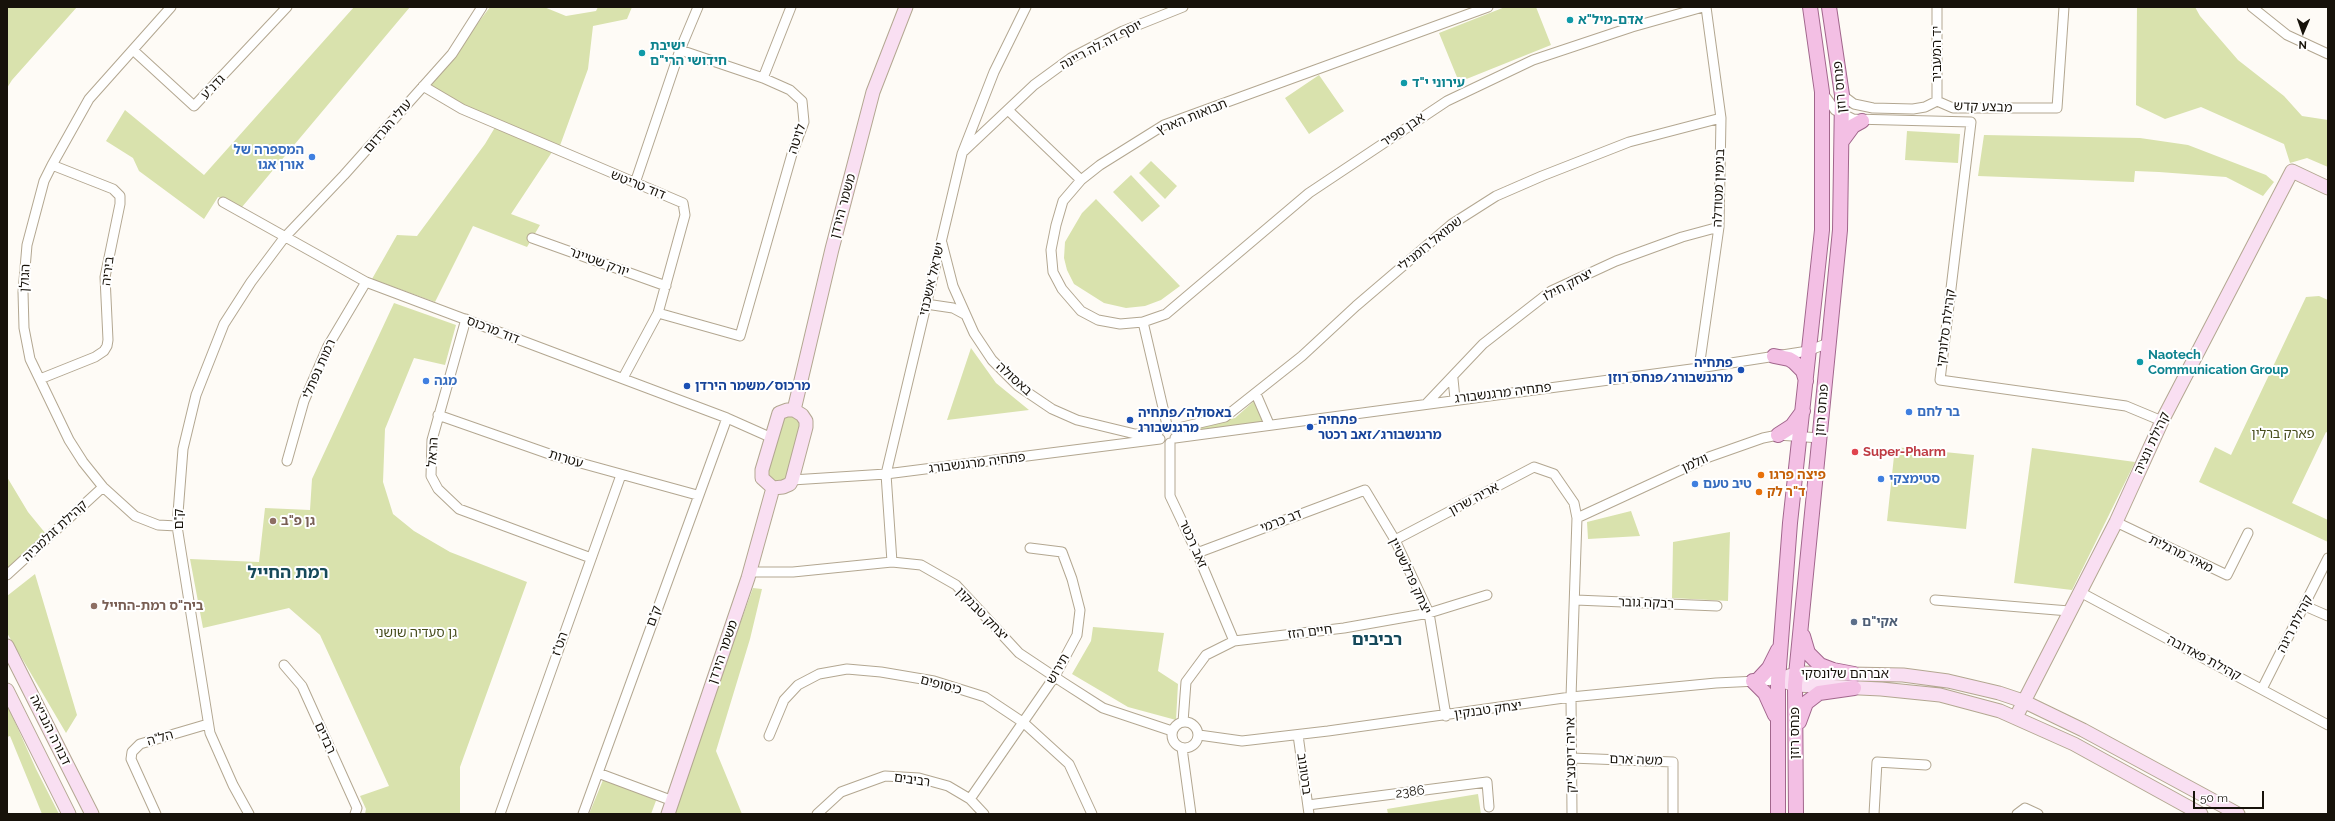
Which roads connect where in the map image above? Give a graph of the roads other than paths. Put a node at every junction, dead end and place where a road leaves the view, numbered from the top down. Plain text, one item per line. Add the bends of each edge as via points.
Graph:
1 (171, 7) edge
2 (287, 7) edge
3 (482, 7) edge
4 (698, 7) edge
5 (791, 7) edge
6 (906, 7) edge
7 (1026, 7) edge
8 (1183, 7) edge
9 (1488, 7) edge
10 (1705, 7) edge
11 (1810, 7) edge
12 (1829, 7) edge
13 (1937, 7) edge
14 (2064, 7) edge
15 (2252, 7) edge
16 (133, 50) junction
17 (680, 50) junction
18 (2328, 54) edge
19 (763, 78) junction
20 (423, 86) junction
21 (1822, 92) junction
22 (1842, 95) junction
23 (1937, 101) junction
24 (1008, 110) junction
25 (1843, 114) junction
26 (1721, 118) junction
27 (1862, 121) junction
28 (1971, 122) joint
29 (1842, 141) junction
30 (962, 154) junction
31 (52, 165) junction
32 (1081, 180) junction
33 (635, 184) junction
34 (2328, 188) edge
35 (223, 202) dead end
36 (1719, 227) junction
37 (284, 238) junction
38 (532, 238) dead end
39 (941, 241) junction
40 (366, 282) junction
41 (666, 286) junction
42 (926, 304) junction
43 (658, 313) junction
44 (966, 315) junction
45 (466, 319) junction
46 (1143, 322) junction
47 (1828, 343) junction
48 (1808, 351) junction
49 (1774, 356) junction
50 (1699, 368) junction
51 (623, 378) junction
52 (40, 379) junction
53 (1452, 379) junction
54 (1806, 381) junction
55 (1256, 394) junction
56 (1455, 399) junction
57 (1427, 403) junction
58 (794, 410) junction
59 (1804, 410) junction
60 (438, 415) junction
61 (727, 418) junction
62 (2162, 421) junction
63 (1269, 424) junction
64 (1172, 434) junction
65 (1778, 435) junction
66 (1159, 436) junction
67 (1801, 437) junction
68 (772, 438) junction
69 (1820, 438) junction
70 (287, 462) dead end
71 (886, 474) junction
72 (621, 475) junction
73 (792, 480) junction
74 (102, 487) junction
75 (773, 488) junction
76 (1365, 490) joint
77 (697, 495) junction
78 (1577, 518) junction
79 (2116, 522) junction
80 (177, 526) junction
81 (2248, 533) dead end
82 (1395, 540) junction
83 (1030, 548) dead end
84 (1198, 553) junction
85 (591, 558) junction
86 (2328, 558) edge
87 (892, 562) junction
88 (750, 572) junction
89 (7, 575) edge
90 (2080, 592) junction
91 (1487, 595) dead end
92 (1576, 600) junction
93 (1935, 600) dead end
94 (1717, 606) dead end
95 (2305, 606) junction
96 (2069, 611) junction
97 (1429, 613) junction
98 (2328, 616) edge
99 (1801, 628) junction
100 (1782, 639) junction
101 (1234, 641) junction
102 (7, 646) edge
103 (284, 665) dead end
104 (1854, 674) junction
105 (1055, 676) junction
106 (1796, 679) junction
107 (1778, 680) junction
108 (1755, 681) junction
109 (1854, 688) junction
110 (2262, 689) junction
111 (7, 690) edge
112 (1571, 697) junction
113 (2023, 701) junction
114 (1446, 716) junction
115 (2016, 717) junction
116 (1183, 722) junction
117 (1024, 723) junction
118 (208, 724) junction
119 (2328, 724) edge
120 (1777, 725) junction
121 (1172, 731) junction
122 (1199, 735) junction
123 (1298, 735) junction
124 (769, 736) dead end
125 (1795, 744) junction
126 (1182, 748) junction
127 (1571, 758) junction
128 (1926, 766) dead end
129 (598, 773) junction
130 (970, 799) junction
131 (673, 801) junction
132 (1489, 807) dead end
133 (1309, 810) edge
134 (69, 814) edge
135 (92, 814) edge
136 (156, 814) edge
137 (249, 814) edge
138 (355, 814) edge
139 (500, 814) edge
140 (583, 814) edge
141 (668, 814) edge
142 (817, 814) edge
143 (984, 814) edge
144 (1092, 814) edge
145 (1191, 814) edge
146 (1572, 814) edge
147 (1673, 814) edge
148 (1778, 814) edge
149 (1796, 814) edge
150 (1874, 814) edge
151 (2017, 814) edge
152 (2038, 814) edge
153 (2201, 814) edge
154 (2238, 814) edge

1 - 16 street, הגולן
2 - 16 street, גדנ"ע via 194,106
3 - 20 street, עולי הגרדום via 452,54
4 - 17 street
5 - 19 street
6 - 58 street, משמר הירדן via 873,92
7 - 30 street, ישראל אשכנזי via 994,72
8 - 24 street, יוסף דה לה ריינה via 1123,31 1071,58 1034,85
9 - 32 street, תבואות הארץ via 1164,125 1100,165
10 - 26 street, בנימין מטודלה
10 - 46 street, אבן ספיר via 1632,27 1533,60 1447,101 1309,193 1166,314
11 - 21 main road, פנחס רוזן
12 - 22 main road, פנחס רוזן
13 - 23 street, יד המעביר
14 - 23 street, מבצע קדש via 2057,108 1953,108
15 - 18 street via 2287,35
16 - 31 street, הגולן via 89,99
17 - 19 street, לויטה
17 - 33 street
19 - 43 street, לויטה via 790,90 802,100 804,122 792,154 740,336
20 - 33 street, דוד טריטש via 462,109
20 - 37 street, עולי הגרדום
21 - 25 street, מבצע קדש via 1835,110
21 - 48 main road, פנחס רוזן via 1822,230
22 - 23 street, מבצע קדש via 1854,104 1874,108 1913,109
22 - 25 main road, פנחס רוזן
24 - 30 street, יוסף דה לה ריינה
24 - 32 street
25 - 27 street, מבצע קדש
25 - 29 main road, פנחס רוזן
26 - 36 street, בנימין מטודלה
26 - 55 street, שמואל רומנילי via 1629,142 1496,196 1441,234
27 - 28 street, מבצע קדש
27 - 29 main road via 1853,126
28 - 62 street, קהילת סלוניקי via 1940,380 2126,406
29 - 47 main road, פנחס רוזן via 1840,230
30 - 39 street, ישראל אשכנזי
31 - 52 street, הגולן via 44,181 27,245 24,270 24,328 30,360
31 - 52 street, ביריה via 112,189 120,196 120,204 105,277 107,346 95,357
32 - 46 street, תבואות הארץ via 1063,201 1052,250 1053,272 1062,289 1081,311 1098,320 1120,324
33 - 41 street, דוד טריטש via 683,203 685,215
34 - 62 street, קהילת ונציה via 2292,171
35 - 37 street, דוד מרכוס
36 - 50 street, בנימין מטודלה
36 - 53 street, יצחק חילו via 1682,237 1616,261 1551,291 1483,344
37 - 40 street, דוד מרכוס
37 - 80 street, ק"ם via 224,324 208,360 196,395 183,449
38 - 41 street, יורק שטיינר
39 - 42 street, ישראל אשכנזי
39 - 44 street, באסולה via 953,286
40 - 45 street, דוד מרכוס
40 - 70 street, רמות נפתלי via 325,353 304,401
41 - 43 street, דוד טריטש
42 - 44 street via 953,308
42 - 71 street, ישראל אשכנזי
43 - 51 street, דוד טריטש
44 - 66 street, באסולה via 974,333 992,360 1018,386 1052,409 1102,427
45 - 51 street, דוד מרכוס
45 - 60 street, הראל
46 - 64 street, זאב רכטר
47 - 48 street, פתחיה מרגנשבורג
47 - 69 main road, פנחס רוזן
48 - 49 street, פתחיה מרגנשבורג
48 - 54 main road, פנחס רוזן
49 - 50 street, פתחיה מרגנשבורג
49 - 54 main road via 1794,362 1803,371
50 - 56 street, פתחיה מרגנשבורג
51 - 61 street, דוד מרכוס
52 - 74 street, הגולן via 69,440
53 - 56 street
53 - 57 street, יצחק חילו
54 - 59 main road, פנחס רוזן
55 - 63 street
55 - 64 street, שמואל רומנילי via 1225,417
56 - 57 street, פתחיה מרגנשבורג
57 - 63 street, פתחיה מרגנשבורג
58 - 68 street via 779,413
58 - 73 street via 802,415 806,427
59 - 65 main road via 1792,426
59 - 67 main road, פנחס רוזן
60 - 72 street, עטרות via 555,456
60 - 85 street, הראל via 432,440 431,476 447,499 459,509
61 - 68 street, דוד מרכוס
61 - 77 street, ק"ם
62 - 79 street, קהילת ונציה
63 - 64 street, פתחיה מרגנשבורג
64 - 66 street
64 - 66 street via 1162,426
64 - 84 street, זאב רכטר via 1170,496
65 - 67 street, וולמן
65 - 78 street, וולמן via 1708,457
66 - 71 street, פתחיה מרגנשבורג
67 - 69 street, וולמן
67 - 100 main road, פנחס רוזן via 1790,524
68 - 75 street via 762,478
69 - 99 main road, פנחס רוזן
71 - 73 street, פתחיה מרגנשבורג
71 - 87 street, ישראל אשכנזי
72 - 77 street, עטרות
72 - 85 street, הט"ז
73 - 75 street via 783,487
74 - 80 street, הגולן via 135,516 146,522
74 - 89 street, קהילת זגלמביה
75 - 88 street, משמר הירדן
76 - 82 street, יצחק פרלשטיין
76 - 84 street, דב כרמי
77 - 129 street, ק"ם
78 - 82 street, אריה שרון via 1574,503 1554,474 1534,467
78 - 92 street
79 - 81 street, מאיר מרגלית via 2227,575
79 - 90 street, קהילת ונציה
80 - 118 street, ק"ם
82 - 97 street, יצחק פרלשטיין
83 - 105 street, תירוש via 1062,552 1080,610 1077,635
84 - 101 street, זאב רכטר
85 - 139 street, הט"ז
86 - 95 street, קהילת ריגה
87 - 88 street, יצחק טבנקין via 793,572
87 - 105 street, יצחק טבנקין via 921,565 956,586 1018,653
88 - 131 street, משמר הירדן
90 - 96 street, קהילת ונציה
90 - 110 street, קהילת פאדובה
91 - 97 street, חיים הזז
92 - 94 street, רבקה גובר
92 - 112 street
93 - 96 street
95 - 98 street
95 - 110 street, קהילת ריגה
96 - 113 street, קהילת ונציה
97 - 101 street, חיים הזז via 1344,628
97 - 114 street, יצחק פרלשטיין
99 - 104 main road via 1804,643 1812,658 1826,668
99 - 106 main road, פנחס רוזן
100 - 107 main road, פנחס רוזן
100 - 108 main road via 1769,668
101 - 116 street, חיים הזז via 1206,655 1186,682
102 - 135 street, דבורה הנביאה
103 - 138 street, רבדים via 302,686 358,808
104 - 106 street, אברהם שלונסקי
104 - 113 street, אברהם שלונסקי via 1903,675 1948,681
105 - 117 street, תירוש
105 - 121 street, יצחק טבנקין via 1103,708
106 - 107 street, אברהם שלונסקי
106 - 109 street, אברהם שלונסקי
106 - 125 main road, פנחס רוזן
107 - 108 street, יצחק טבנקין
107 - 120 main road, פנחס רוזן
108 - 112 street, יצחק טבנקין
108 - 120 main road via 1768,698
109 - 115 street, אברהם שלונסקי via 1940,695 1972,702
109 - 125 main road via 1819,693 1811,698 1802,710
110 - 119 street, קהילת פאדובה
111 - 134 street, דבורה הנביאה
112 - 114 street, יצחק טבנקין
112 - 127 street, אריה דיסנצ'יק
113 - 115 street, קהילת ונציה
113 - 154 street, אברהם שלונסקי via 2083,730
114 - 123 street, יצחק טבנקין
115 - 153 street, אברהם שלונסקי via 2074,744
116 - 121 street via 1176,725
116 - 122 street via 1192,724
117 - 124 street, כיסופים via 985,697 934,681 847,669 819,674 798,685 784,700
117 - 130 street, תירוש
117 - 144 street, כיסופים via 1069,764
118 - 136 street, הל"ה via 140,744 132,752 132,759
118 - 137 street, ק"ם via 233,785
120 - 148 main road, פנחס רוזן
121 - 126 street via 1172,740
122 - 123 street, יצחק טבנקין via 1242,741
122 - 126 street via 1193,746
123 - 133 street, ברטונוב
125 - 149 main road, פנחס רוזן
126 - 145 street
127 - 146 street, אריה דיסנצ'יק
127 - 147 street, משה ארם via 1673,762
128 - 150 street via 1877,762
129 - 131 street
129 - 140 street, ק"ם
130 - 142 street, רביבים via 948,786 926,780 885,776 841,792
130 - 143 street, רביבים
131 - 141 street, משמר הירדן
132 - 133 street, 2386 via 1487,782
151 - 152 street via 2025,808

